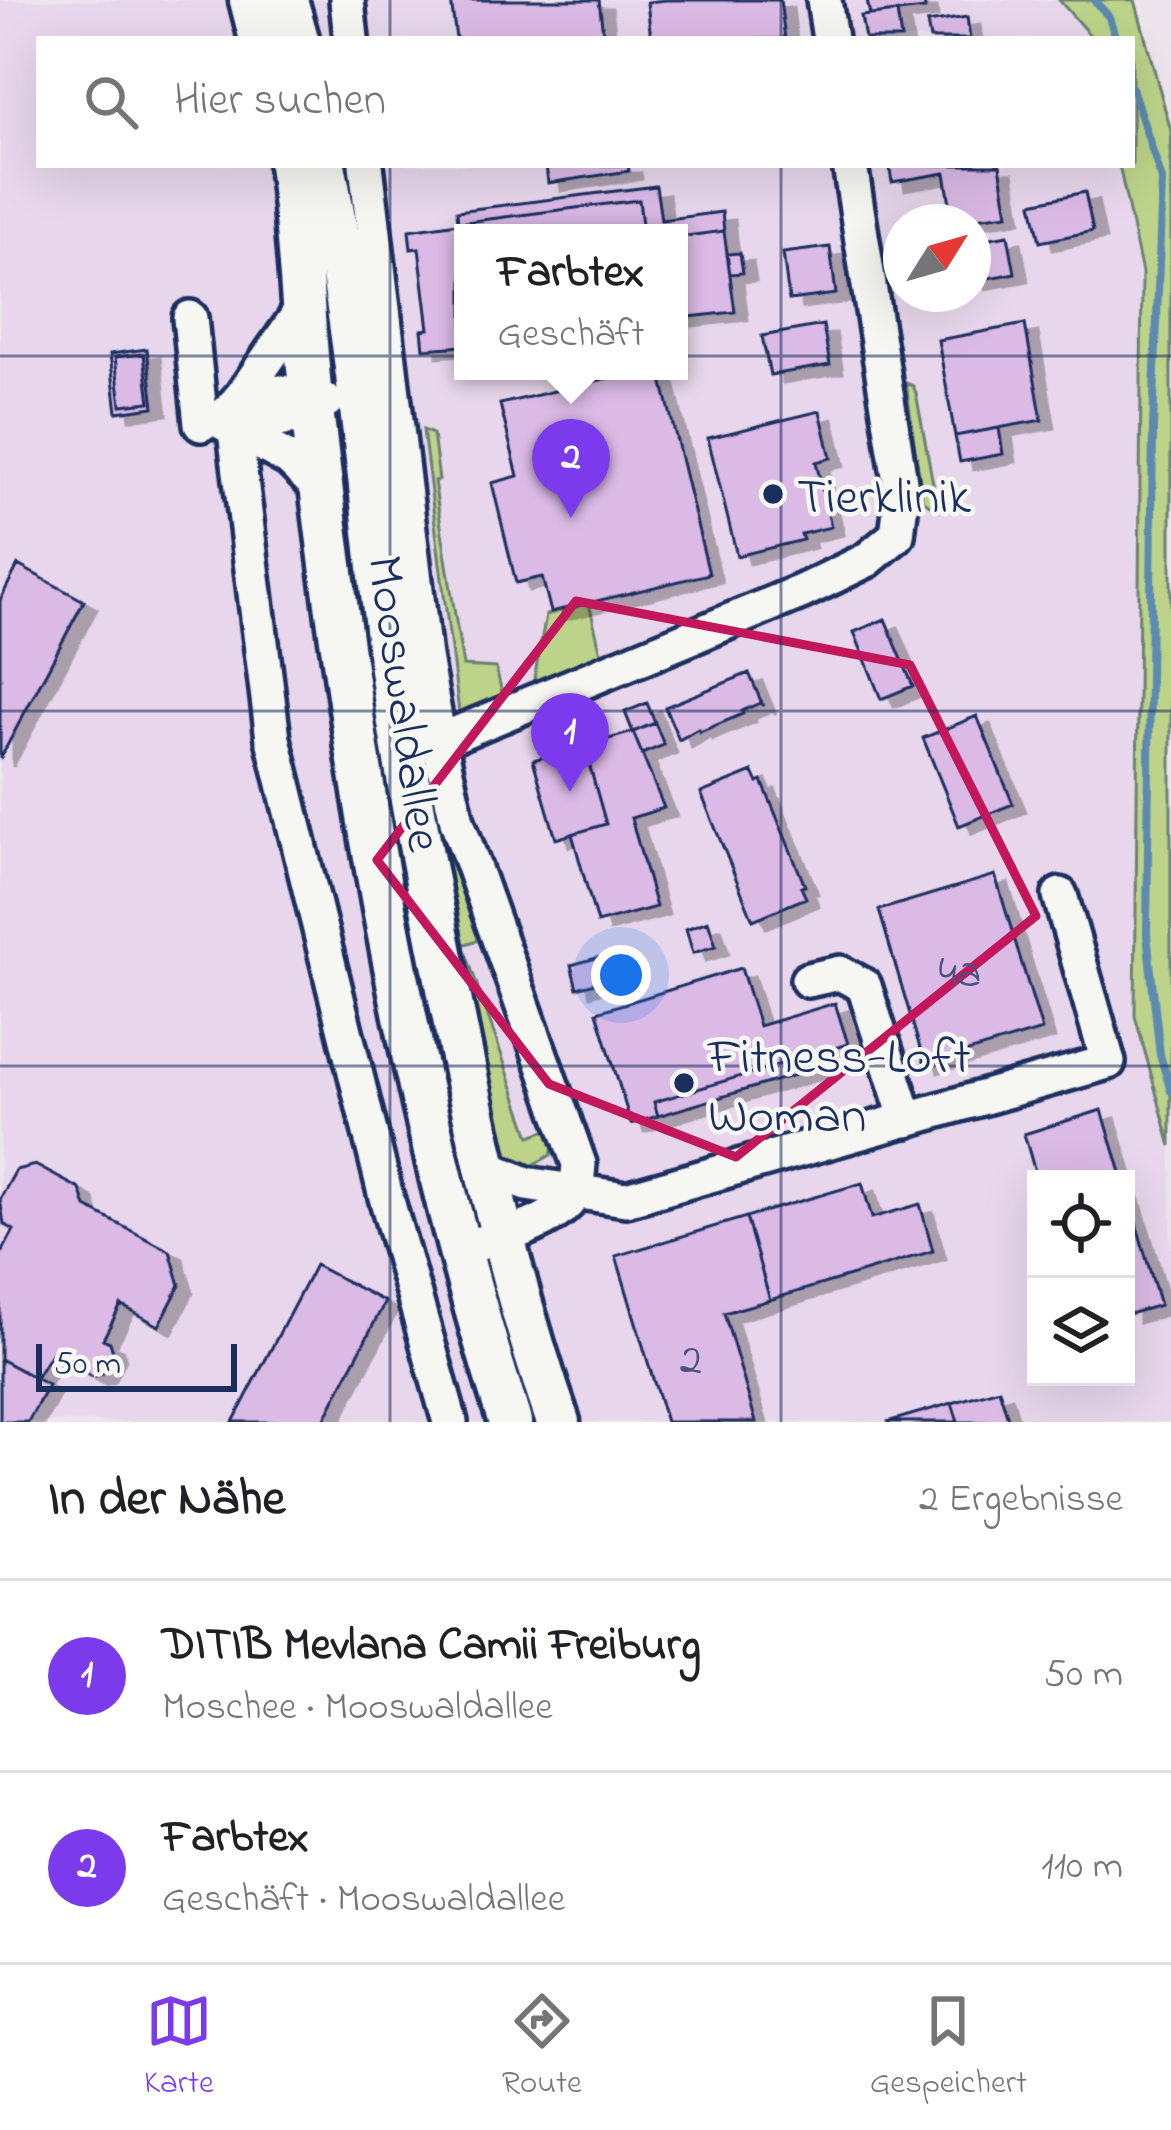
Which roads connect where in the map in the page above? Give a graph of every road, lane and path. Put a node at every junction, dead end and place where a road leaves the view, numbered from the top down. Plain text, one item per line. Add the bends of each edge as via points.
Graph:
1 (251, 0) edge
2 (286, 0) edge
3 (346, 0) edge
4 (824, 0) edge
5 (260, 36) edge
6 (296, 36) edge
7 (351, 36) edge
8 (830, 36) edge
9 (290, 168) edge
10 (324, 168) edge
11 (366, 168) edge
12 (850, 168) edge
13 (305, 305) junction
14 (190, 318) dead end
15 (242, 396) junction
16 (358, 397) junction
17 (311, 404) junction
18 (201, 424) dead end
19 (235, 431) junction
20 (322, 490) junction
21 (439, 741) junction
22 (1060, 895) dead end
23 (808, 980) dead end
24 (907, 1120) junction
25 (485, 1166) junction
26 (575, 1193) junction
27 (502, 1237) junction
28 (458, 1249) junction
29 (450, 1422) edge
30 (510, 1422) edge
31 (558, 1422) edge

1 - 5 main road
2 - 6 main road
3 - 7 street
4 - 8 street
9 - 13 main road, Mooswaldallee
10 - 16 main road, Mooswaldallee
11 - 21 street, Mooswaldallee
12 - 21 street, Mooswaldallee via 902,494 897,535 867,560 803,590
13 - 15 street
13 - 17 main road, Mooswaldallee
14 - 18 street
15 - 17 street via 282,392
15 - 19 street via 220,421
16 - 17 street
16 - 25 main road, Mooswaldallee via 412,801
17 - 19 street
17 - 20 main road, Mooswaldallee
19 - 20 street via 289,459
19 - 29 street via 273,740
20 - 28 main road, Mooswaldallee via 379,890
21 - 26 street, Mooswaldallee via 457,821 579,1164
22 - 24 street via 1108,1062
23 - 24 street via 840,973 864,986
24 - 26 street via 626,1199
25 - 26 street
25 - 27 main road, Mooswaldallee
26 - 27 street
27 - 28 street
27 - 31 main road, Mooswaldallee
28 - 30 main road, Mooswaldallee

